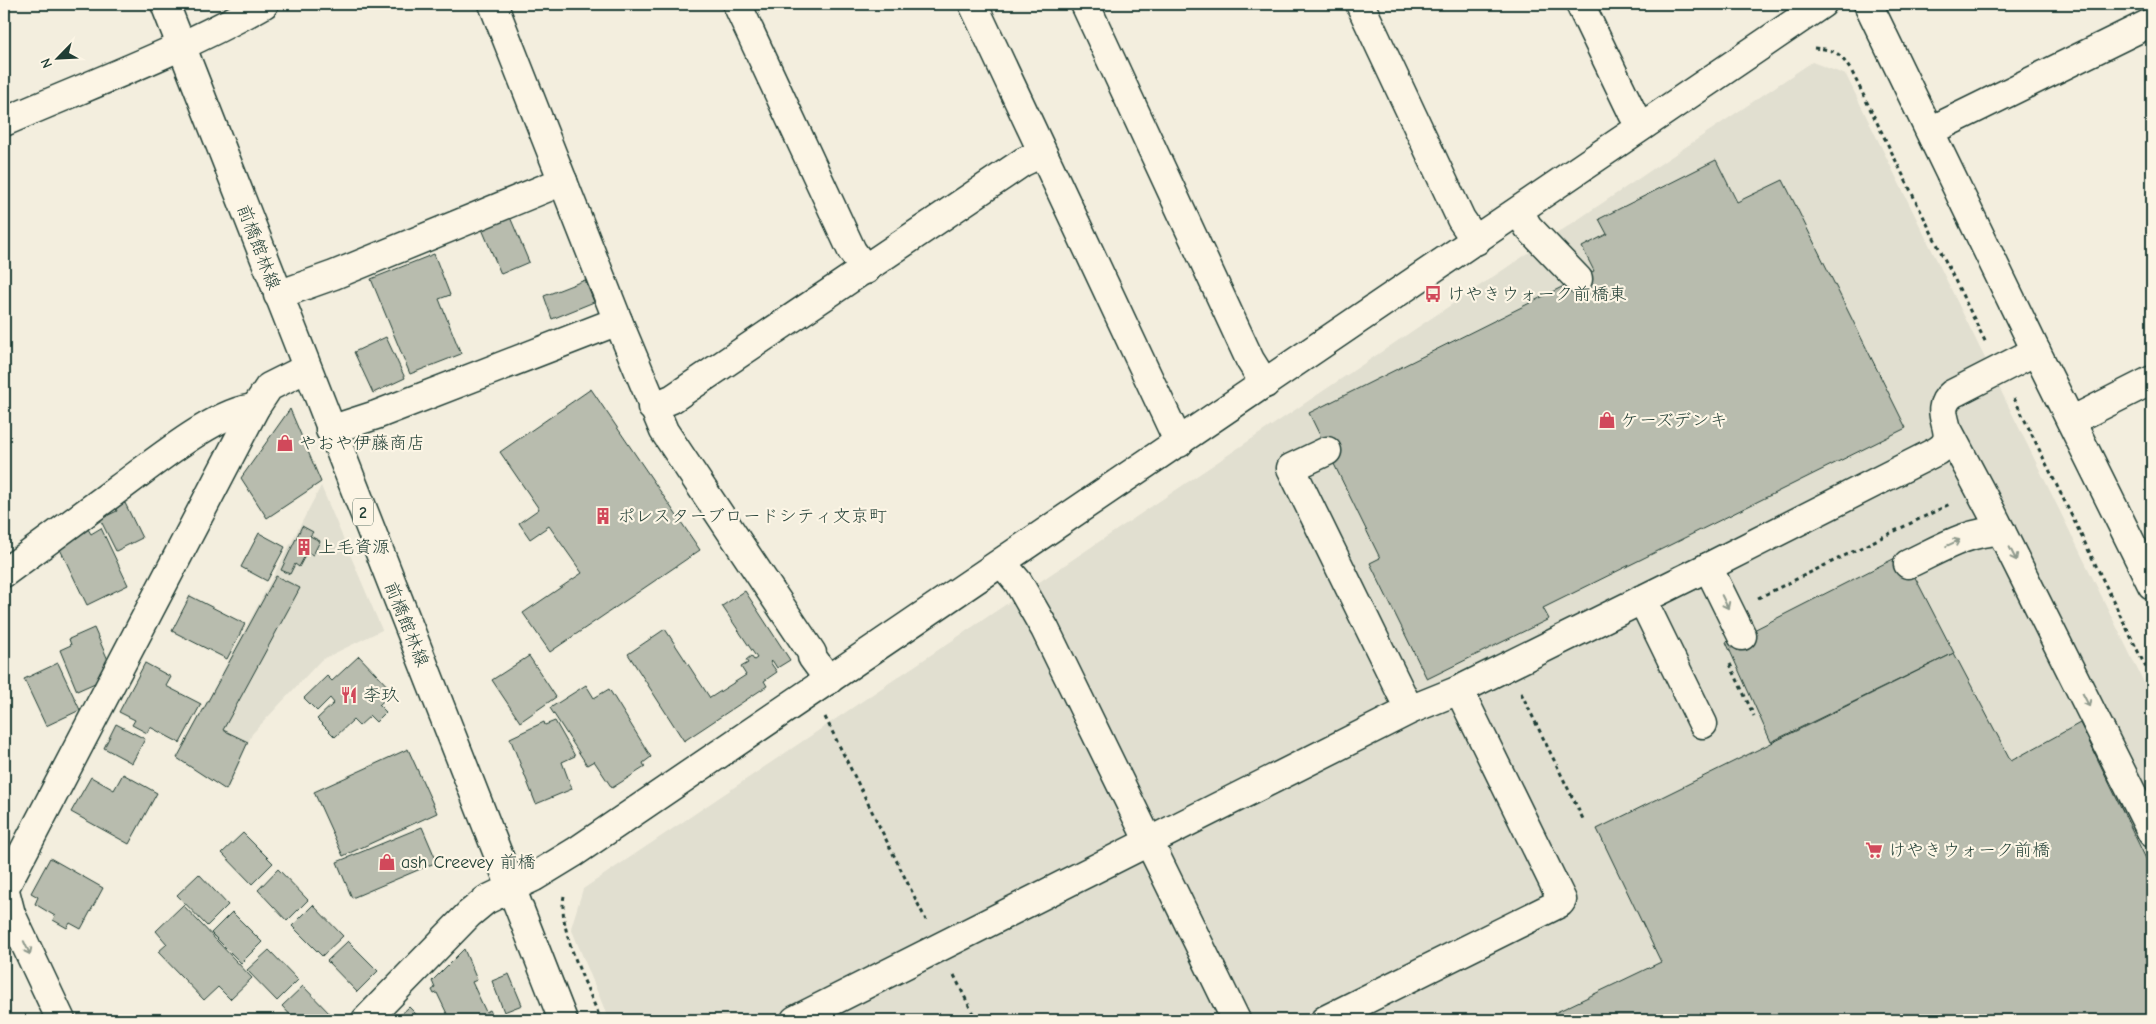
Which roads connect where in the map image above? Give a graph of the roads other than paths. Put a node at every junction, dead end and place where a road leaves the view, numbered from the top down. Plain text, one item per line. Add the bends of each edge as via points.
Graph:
1 (165, 4) edge
2 (264, 4) edge
3 (493, 4) edge
4 (737, 4) edge
5 (1085, 4) edge
6 (1360, 4) edge
7 (1580, 4) edge
8 (1822, 4) edge
9 (1868, 4) edge
10 (983, 7) edge
11 (2152, 22) edge
12 (181, 46) junction
13 (4, 122) edge
14 (1642, 126) junction
15 (1930, 131) junction
16 (1042, 153) junction
17 (563, 181) junction
18 (1519, 211) junction
19 (1476, 240) junction
20 (866, 270) junction
21 (1578, 279) dead end
22 (278, 296) junction
23 (618, 321) junction
24 (2036, 351) junction
25 (307, 368) junction
26 (2152, 380) edge
27 (1265, 384) junction
28 (652, 407) junction
29 (255, 408) junction
30 (2071, 421) junction
31 (330, 430) junction
32 (1949, 432) junction
33 (1178, 443) junction
34 (1327, 451) dead end
35 (1991, 510) junction
36 (1002, 563) junction
37 (1908, 564) dead end
38 (1708, 567) junction
39 (4, 573) edge
40 (2152, 585) edge
41 (1642, 599) junction
42 (1734, 646) road end
43 (829, 680) junction
44 (1459, 690) junction
45 (1412, 709) junction
46 (1703, 724) dead end
47 (2152, 833) edge
48 (1149, 842) junction
49 (511, 886) junction
50 (4, 888) edge
51 (61, 1020) edge
52 (366, 1020) edge
53 (563, 1020) edge
54 (795, 1020) edge
55 (1236, 1020) edge
56 (1325, 1020) edge

1 - 12 street, 前橋館林線 / 2
2 - 12 street
3 - 17 street
4 - 20 street via 852,251
5 - 27 street via 1250,360
6 - 19 street via 1460,219
7 - 14 street via 1633,114
8 - 14 street
9 - 15 street
10 - 16 street
11 - 15 street
12 - 13 street
12 - 22 street, 前橋館林線 / 2
14 - 18 street
15 - 24 street
16 - 20 street via 1023,162
16 - 33 street
17 - 22 street
17 - 23 street
18 - 19 street
18 - 21 street via 1528,227
19 - 27 street
20 - 28 street via 672,399
22 - 25 street, 前橋館林線 / 2
23 - 28 street
23 - 31 street
24 - 30 street
24 - 32 street via 1945,400 1942,407
25 - 29 street via 269,387
25 - 31 street, 前橋館林線 / 2
26 - 30 street
27 - 33 street
28 - 43 street via 664,431
29 - 39 street via 231,414 188,438
29 - 50 street
30 - 40 street
31 - 49 street, 前橋館林線 / 2
32 - 35 street
32 - 38 street via 1943,447 1937,451
33 - 36 street
34 - 45 street via 1291,468
37 -> 35 street via 1967,536 1987,531
35 -> 47 street
36 - 43 street
36 - 48 street via 1018,582 1045,629
38 - 41 street
38 -> 42 street via 1730,612
41 - 44 street
41 - 46 street
43 - 49 street via 575,852 534,877
44 - 45 street
44 - 56 street via 1562,900 1560,904
45 - 48 street
48 - 54 street
48 - 55 street
49 - 52 street via 469,914
49 - 53 street, 前橋館林線 / 2
50 -> 51 street via 11,914

